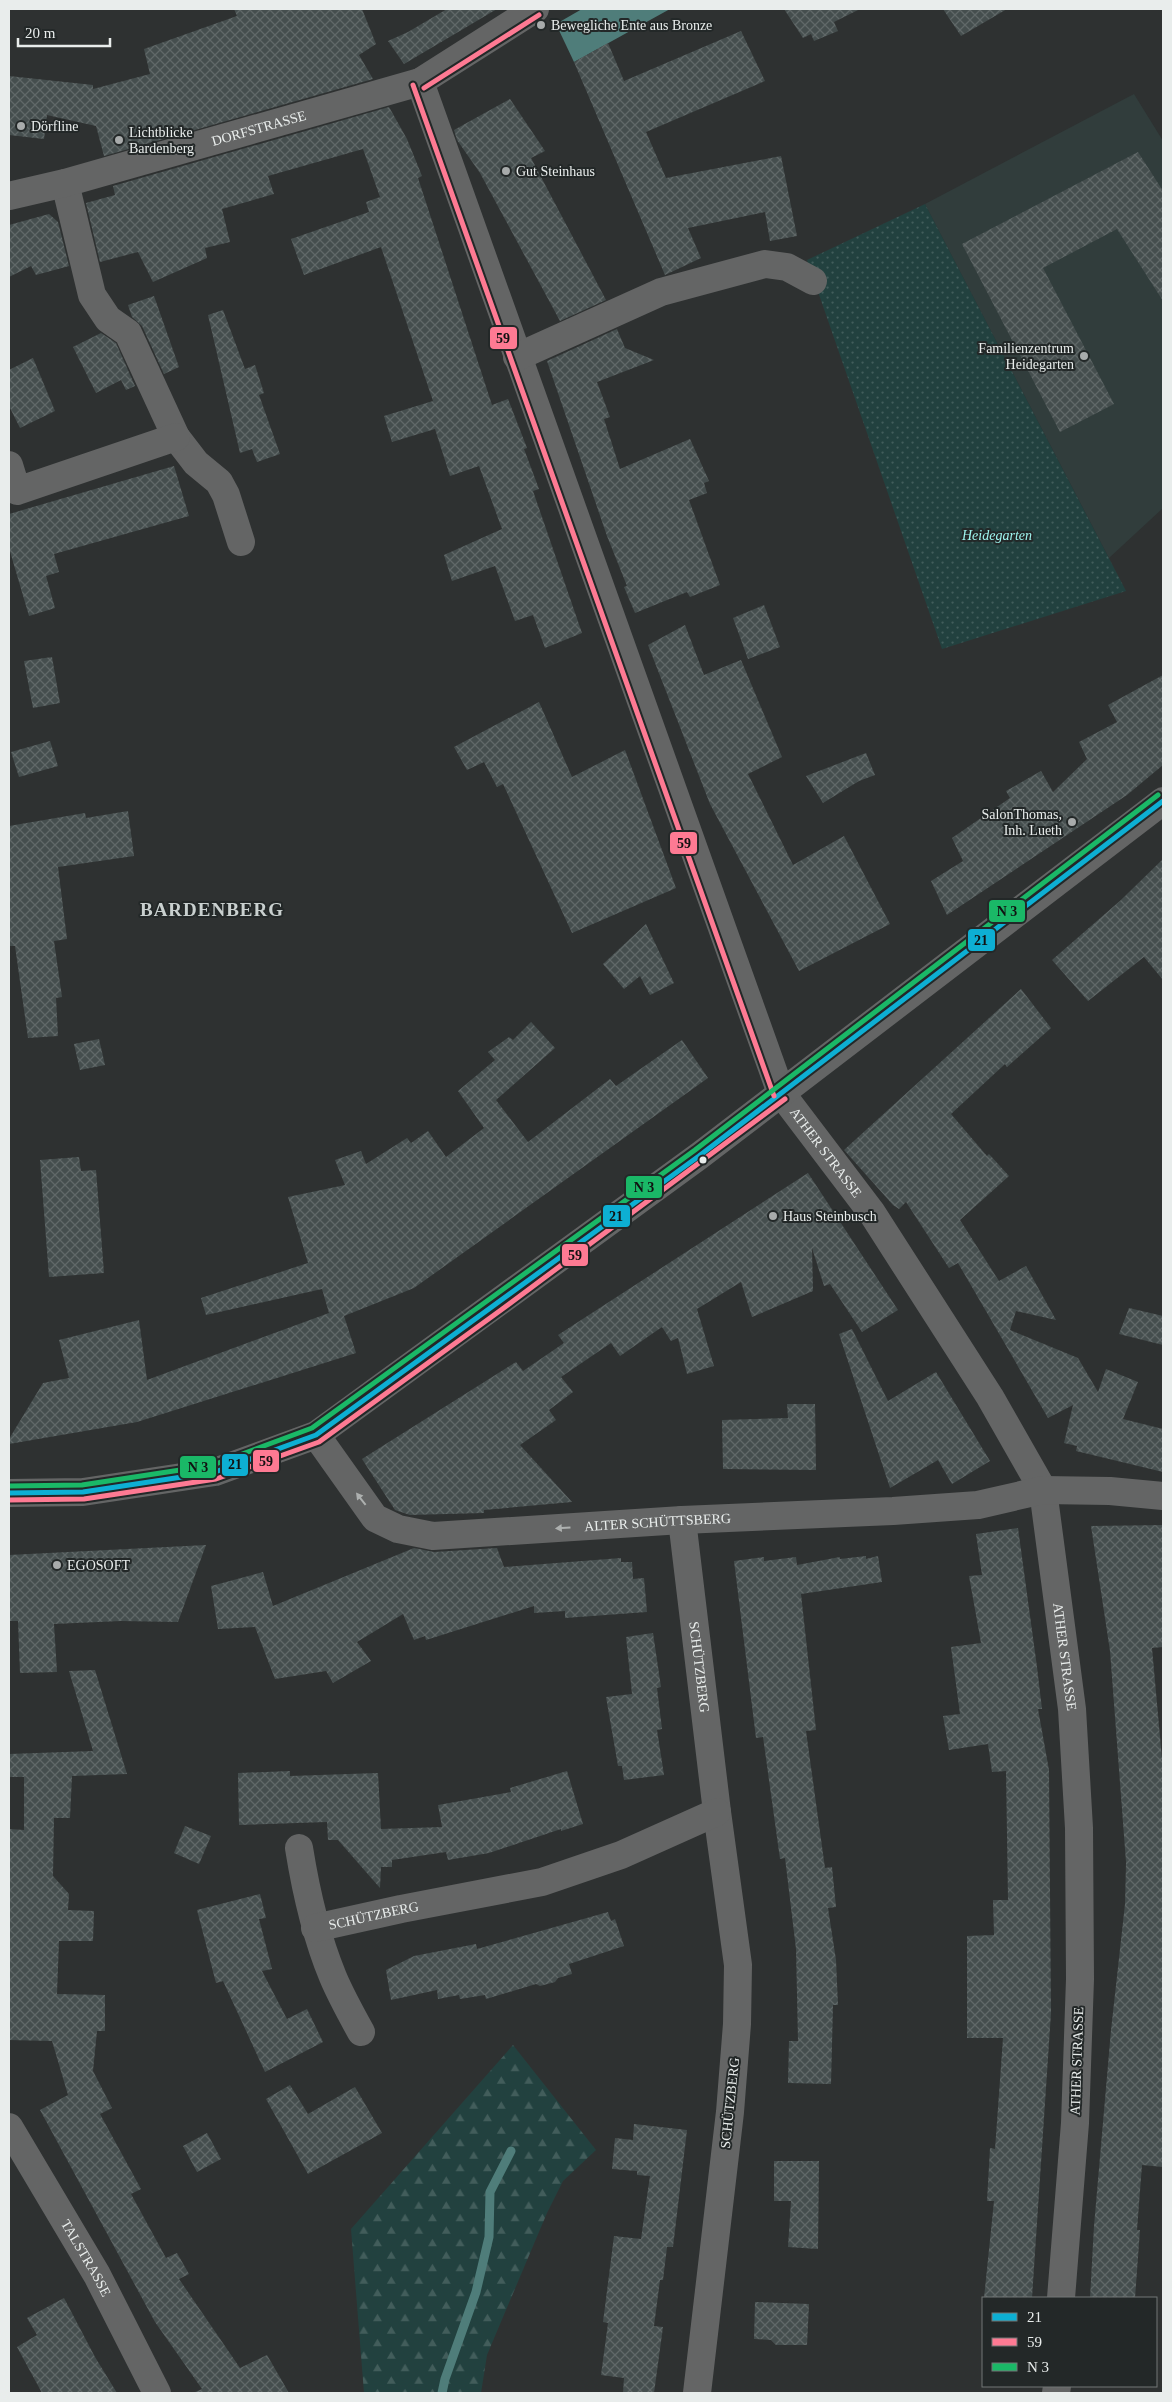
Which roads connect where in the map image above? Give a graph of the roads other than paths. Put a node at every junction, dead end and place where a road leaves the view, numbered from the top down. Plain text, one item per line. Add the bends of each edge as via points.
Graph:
1 (535, 9) edge
2 (420, 82) junction
3 (65, 183) junction
4 (9, 196) edge
5 (813, 281) dead end
6 (517, 357) junction
7 (176, 437) junction
8 (9, 466) edge
9 (241, 542) dead end
10 (1163, 801) edge
11 (781, 1094) junction
12 (316, 1435) junction
13 (1043, 1490) junction
14 (9, 1494) edge
15 (1163, 1496) edge
16 (682, 1520) junction
17 (717, 1812) junction
18 (299, 1848) dead end
19 (316, 1928) junction
20 (360, 2032) dead end
21 (9, 2127) edge
22 (1061, 2297) edge
23 (157, 2393) edge
24 (697, 2393) edge

1 - 2 street, DORFSTRASSE
2 - 3 street, DORFSTRASSE
2 - 6 street, ATHER STRASSE
3 - 4 street, DORFSTRASSE
3 - 7 street via 92,295 108,319 128,333
5 - 6 street via 787,267 765,264 661,292
6 - 11 street, ATHER STRASSE
7 - 8 street via 17,491
7 - 9 street via 196,463 219,482
10 - 11 street
11 - 12 street
11 - 13 street, ATHER STRASSE via 872,1213 990,1397
12 - 14 street via 216,1472 83,1492
16 -> 12 street, ALTER SCHÜTTSBERG via 433,1536 398,1529 375,1518
13 - 15 street, ALTER SCHÜTTSBERG via 1110,1490
13 - 16 street, ALTER SCHÜTTSBERG via 978,1505 892,1512
13 - 22 street, ATHER STRASSE via 1072,1709 1079,1828 1080,1978 1075,2123
16 - 17 street, SCHÜTZBERG
17 - 19 street, SCHÜTZBERG via 621,1855 542,1882
17 - 24 street, SCHÜTZBERG via 738,1965 737,2024 729,2121
18 - 19 street, SCHÜTZBERG
19 - 20 street, SCHÜTZBERG via 333,1977
21 - 23 street, TALSTRASSE via 98,2275

